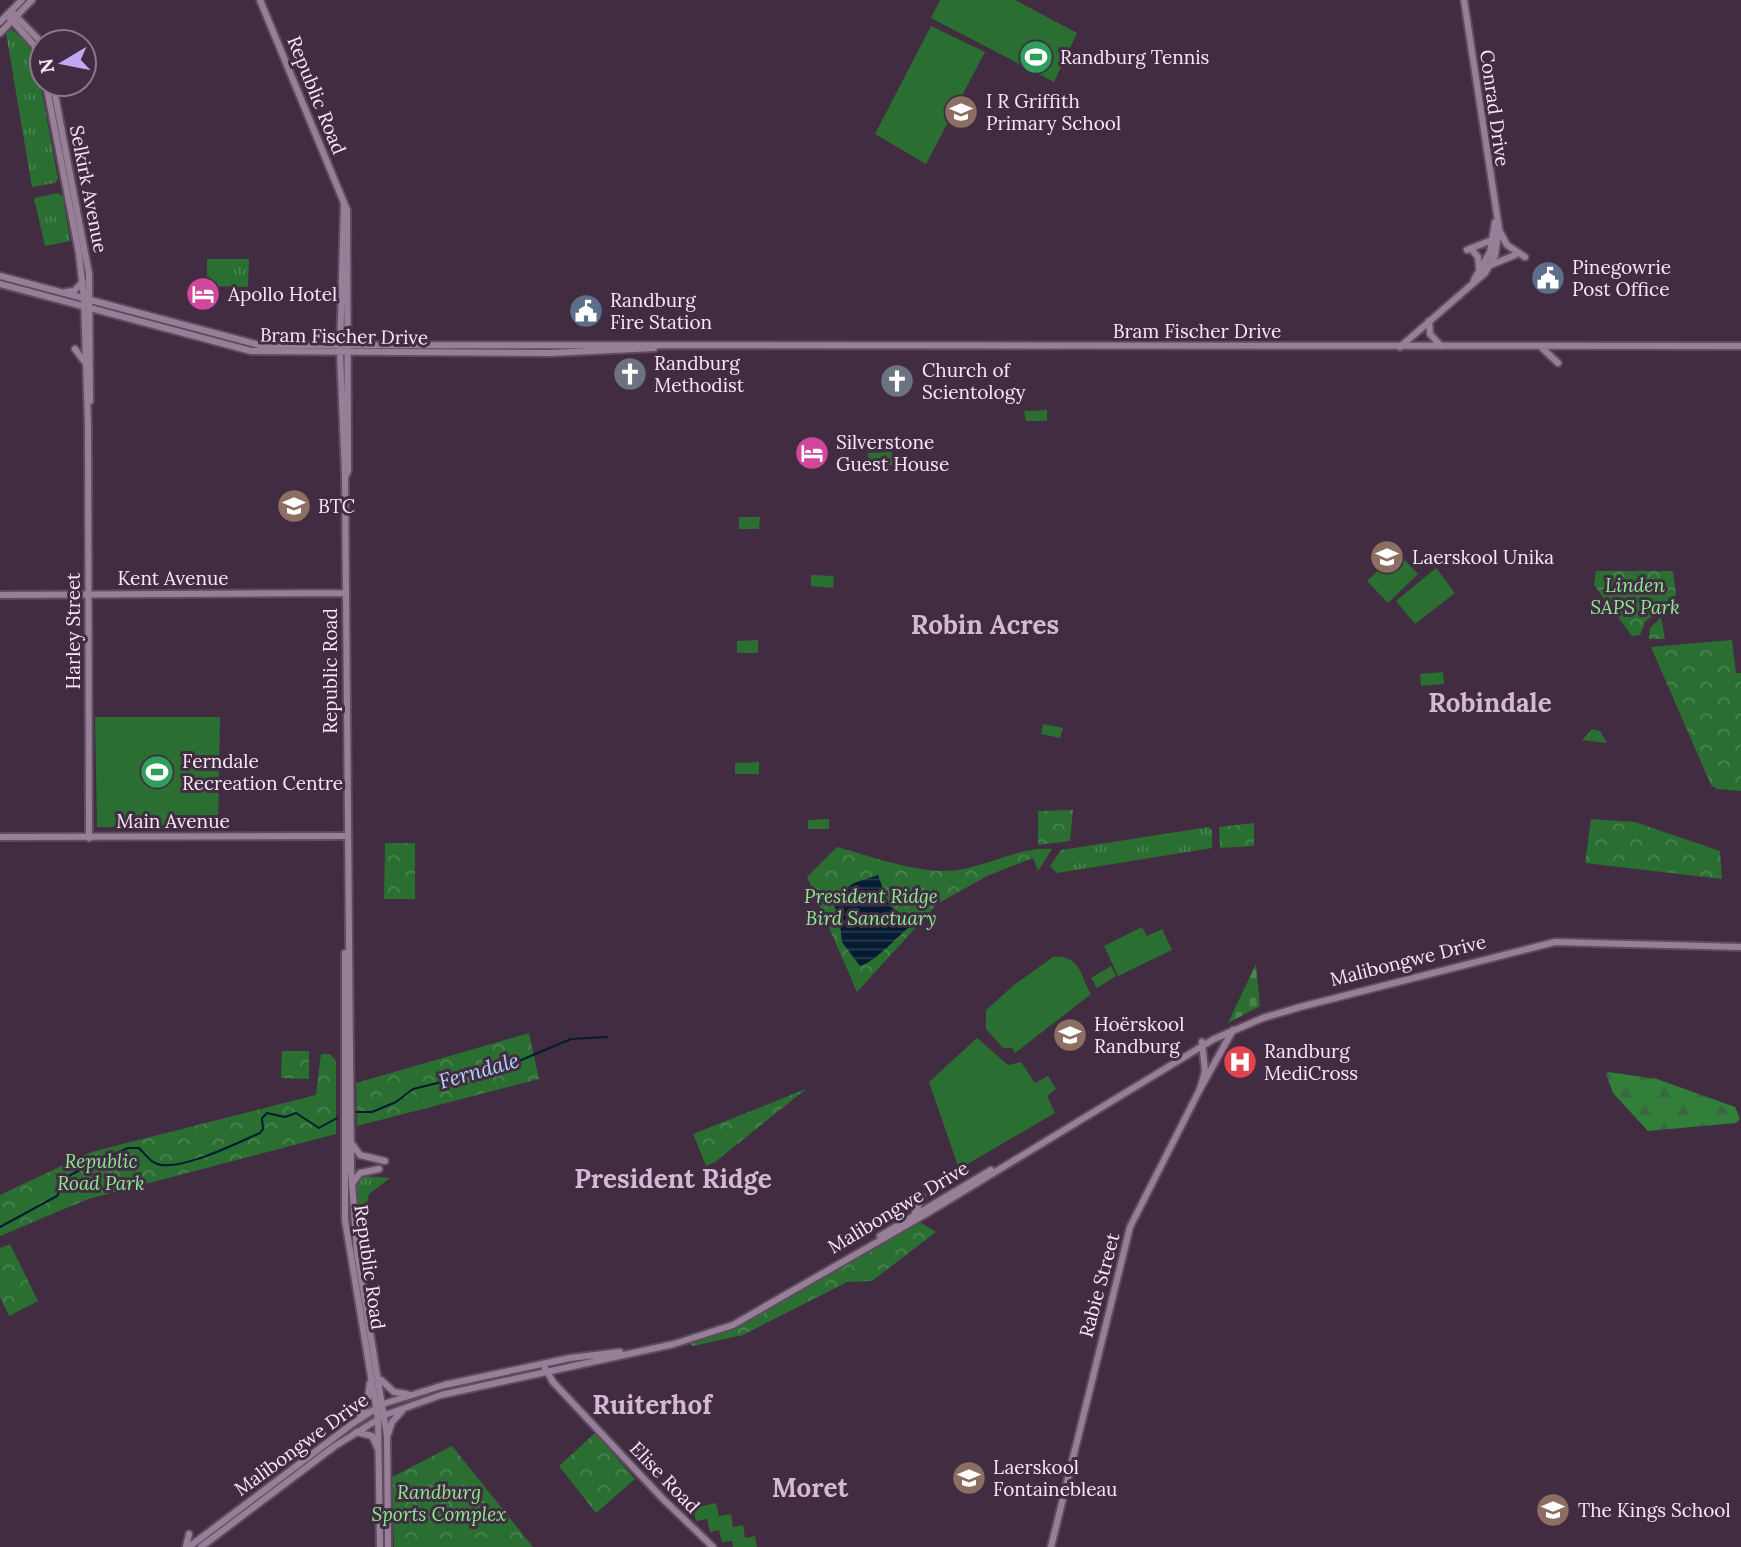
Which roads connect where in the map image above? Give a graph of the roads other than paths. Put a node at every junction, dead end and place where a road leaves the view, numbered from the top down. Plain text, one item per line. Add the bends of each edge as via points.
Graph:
1 (22, 0) edge
2 (33, 0) edge
3 (260, 0) edge
4 (1464, 0) edge
5 (12, 16) junction
6 (0, 22) edge
7 (28, 30) edge
8 (0, 33) edge
9 (28, 37) edge
10 (49, 98) edge
11 (56, 98) edge
12 (344, 202) junction
13 (1495, 220) junction
14 (1499, 228) junction
15 (1492, 240) junction
16 (1493, 252) junction
17 (1515, 256) dead end
18 (1525, 257) dead end
19 (1488, 268) junction
20 (1479, 270) junction
21 (0, 276) edge
22 (1474, 280) junction
23 (83, 282) junction
24 (0, 284) edge
25 (57, 292) junction
26 (87, 304) junction
27 (1429, 321) junction
28 (1441, 346) junction
29 (1540, 346) junction
30 (1741, 346) edge
31 (1400, 347) junction
32 (340, 348) junction
33 (349, 348) junction
34 (75, 349) dead end
35 (85, 363) junction
36 (1558, 363) dead end
37 (88, 425) junction
38 (345, 477) junction
39 (346, 593) junction
40 (0, 594) edge
41 (89, 594) junction
42 (345, 836) junction
43 (0, 837) edge
44 (89, 838) junction
45 (1642, 942) junction
46 (1741, 947) edge
47 (347, 948) junction
48 (1233, 1030) junction
49 (1203, 1044) junction
50 (1200, 1089) junction
51 (349, 1128) junction
52 (385, 1161) dead end
53 (379, 1169) dead end
54 (352, 1185) junction
55 (936, 1202) junction
56 (917, 1217) junction
57 (929, 1221) dead end
58 (543, 1363) junction
59 (546, 1372) junction
60 (375, 1377) junction
61 (412, 1394) junction
62 (410, 1405) junction
63 (380, 1406) junction
64 (381, 1417) junction
65 (352, 1424) junction
66 (356, 1432) junction
67 (387, 1436) junction
68 (380, 1464) junction
69 (205, 1535) junction
70 (187, 1547) edge
71 (201, 1547) edge
72 (380, 1547) edge
73 (388, 1547) edge
74 (713, 1547) edge
75 (1051, 1547) edge

1 - 5 main road
2 - 5 main road
3 - 12 main road, Republic Road
4 - 13 main road, Conrad Drive
5 - 6 main road
5 - 7 main road
5 - 8 main road
5 - 9 main road
10 - 23 main road, Selkirk Avenue
11 - 26 main road, Selkirk Avenue via 86,253
12 - 32 main road, Republic Road
12 - 33 main road, Republic Road via 349,240
13 - 14 main road, Conrad Drive
13 - 15 main road, Conrad Drive
14 - 16 main road
14 - 18 main road, Conrad Drive via 1507,245
15 - 16 main road, Conrad Drive
15 - 20 main road via 1469,250 1478,257
16 - 19 main road
16 - 20 main road
17 - 19 main road
19 - 22 main road
20 - 22 main road
21 - 25 main road, Bram Fischer Drive
22 - 27 main road
23 - 25 main road via 74,291
23 - 26 main road, Selkirk Avenue
24 - 26 main road, Bram Fischer Drive
25 - 26 main road, Bram Fischer Drive
26 - 32 main road, Bram Fischer Drive via 251,351
26 - 35 main road, Harley Street
26 - 37 main road, Harley Street
27 - 28 main road via 1430,334
27 - 31 main road
28 - 29 main road, Bram Fischer Drive
28 - 31 main road, Bram Fischer Drive
29 - 30 main road, Bram Fischer Drive
29 - 36 main road
31 - 33 main road, Bram Fischer Drive via 654,348 597,352
32 - 33 main road, Bram Fischer Drive
32 - 38 main road, Republic Road
33 - 38 main road, Republic Road
34 - 35 main road
35 - 37 main road, Harley Street
37 - 41 main road, Harley Street
38 - 39 main road, Republic Road
39 - 41 main road, Kent Avenue
39 - 42 main road, Republic Road
40 - 41 main road, Kent Avenue
41 - 44 main road, Harley Street
42 - 44 main road, Main Avenue
42 - 47 main road, Republic Road
43 - 44 main road, Main Avenue
45 - 46 main road, Malibongwe Drive
45 - 48 main road, Malibongwe Drive via 1550,943 1300,1007
45 - 49 main road, Malibongwe Drive via 1591,937 1549,941 1271,1012
47 - 51 main road, Republic Road
47 - 60 main road, Republic Road via 343,959 345,1220
48 - 49 main road, Malibongwe Drive
48 - 50 main road
49 - 50 main road, Rabie Street via 1205,1071
49 - 55 main road, Malibongwe Drive
49 - 56 main road, Malibongwe Drive
50 - 75 main road, Rabie Street via 1130,1227
51 - 52 main road via 356,1152
51 - 54 main road, Republic Road
53 - 54 main road via 360,1173
54 - 60 main road, Republic Road
55 - 56 main road, Malibongwe Drive
55 - 56 main road via 921,1195
56 - 57 main road
56 - 58 main road, Malibongwe Drive via 724,1326 633,1350
56 - 59 main road, Malibongwe Drive via 726,1328
58 - 59 main road, Elise Road
58 - 61 main road, Malibongwe Drive
59 - 62 main road, Malibongwe Drive
59 - 74 main road, Elise Road
60 - 61 main road via 394,1392
60 - 63 main road, Republic Road
60 - 65 main road via 367,1406
61 - 63 main road, Malibongwe Drive
62 - 64 main road, Malibongwe Drive
62 - 67 main road via 396,1415
63 - 64 main road, Republic Road
63 - 65 main road, Malibongwe Drive
64 - 66 main road, Malibongwe Drive
64 - 67 main road, Republic Road
64 - 68 main road, Republic Road
65 - 69 main road, Malibongwe Drive
66 - 68 main road via 374,1439
66 - 71 main road, Malibongwe Drive
67 - 73 main road, Republic Road
68 - 72 main road, Republic Road
69 - 70 main road, Malibongwe Drive
69 - 70 main road via 190,1535

